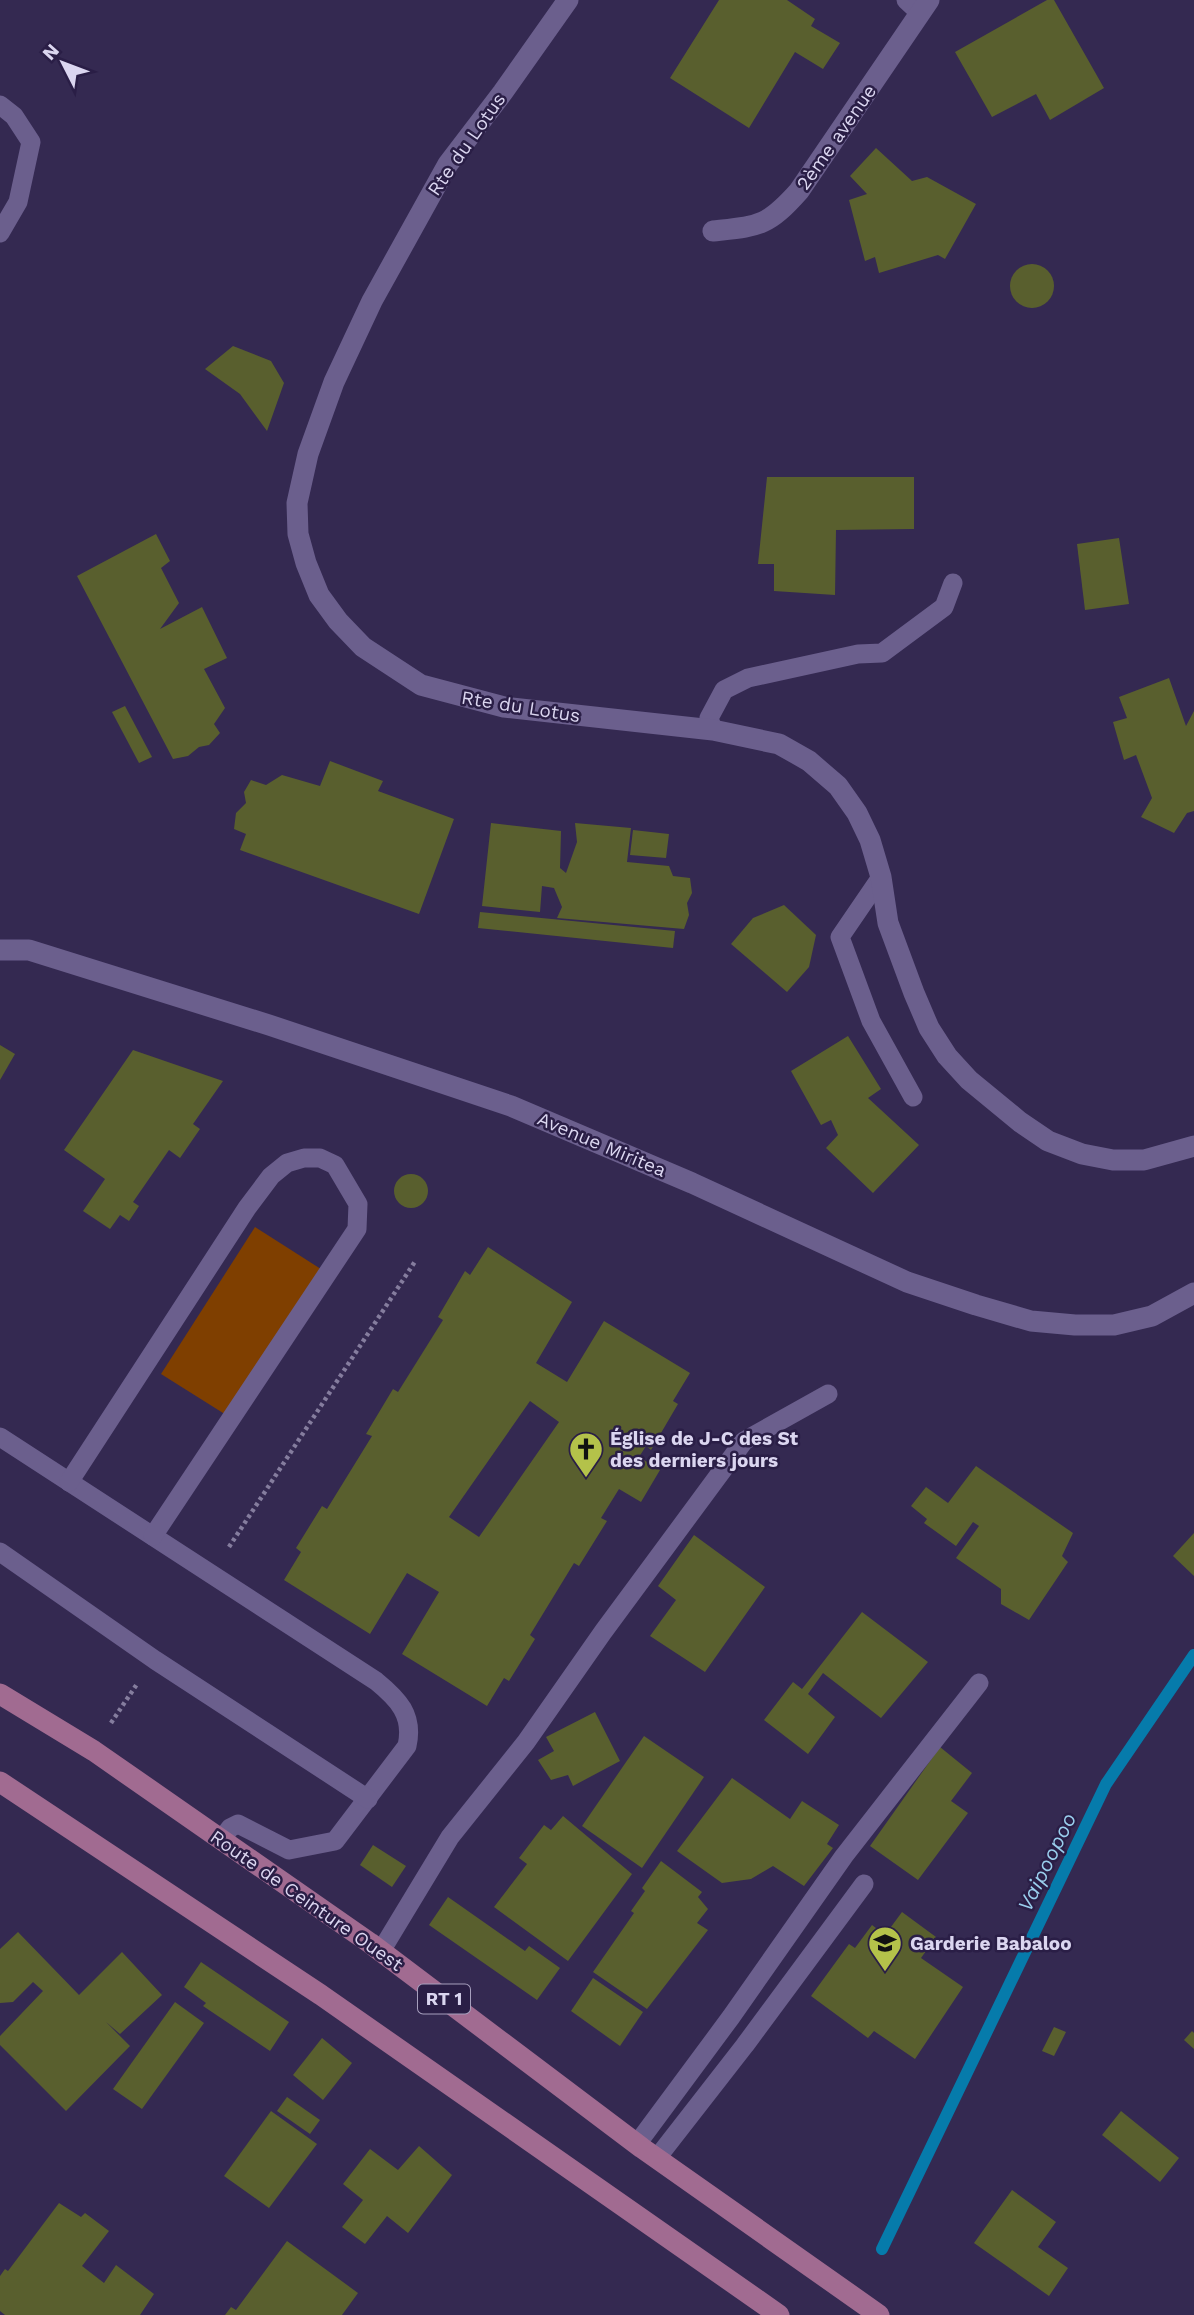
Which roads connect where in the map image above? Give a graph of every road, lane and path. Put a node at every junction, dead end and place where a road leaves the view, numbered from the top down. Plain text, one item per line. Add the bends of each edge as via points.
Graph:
1 (568, 0) edge
2 (918, 4) edge
3 (0, 105) edge
4 (713, 231) dead end
5 (0, 233) edge
6 (953, 583) dead end
7 (713, 730) junction
8 (881, 877) junction
9 (0, 950) edge
10 (913, 1097) dead end
11 (1194, 1146) edge
12 (416, 1260) dead end
13 (1194, 1293) edge
14 (828, 1394) dead end
15 (0, 1437) edge
16 (69, 1482) junction
17 (153, 1536) junction
18 (0, 1552) edge
19 (211, 1574) junction
20 (155, 1660) junction
21 (979, 1683) dead end
22 (0, 1694) edge
23 (94, 1751) junction
24 (0, 1782) edge
25 (368, 1799) junction
26 (222, 1839) junction
27 (864, 1884) dead end
28 (381, 1951) junction
29 (637, 2144) junction
30 (657, 2158) junction
31 (779, 2315) edge
32 (879, 2315) edge

1 - 7 main road, Rte du Lotus via 448,164 372,301 307,454 297,503 298,534 319,595 338,621 363,647 421,685 504,707
2 - 4 main road, 2ème avenue via 799,191 779,213 756,226
3 - 5 lane via 14,116 31,142 18,202
6 - 7 lane via 944,607 882,653 748,678 724,690 709,719
7 - 8 main road, Rte du Lotus via 779,744 809,761 838,786 870,840
8 - 10 lane via 840,937 871,1021
8 - 11 main road, Rte du Lotus via 888,923 929,1028 969,1080 1048,1141 1082,1154 1143,1160
9 - 13 main road, Avenue Miritea via 29,950 511,1106 907,1282 975,1305 1031,1321 1114,1325 1152,1316
12 - 19 path
14 - 28 lane via 744,1441 526,1742 450,1838
15 - 16 lane
16 - 17 lane
16 - 17 lane via 271,1176 287,1163 304,1158 320,1158 335,1165 358,1204 357,1229
17 - 19 lane
18 - 20 lane
19 - 25 lane via 398,1699 408,1718 407,1746
20 - 23 path
20 - 25 lane
21 - 29 lane via 844,1856
22 - 23 main road, Route de Ceinture Ouest / RT 1
23 - 26 main road, Route de Ceinture Ouest / RT 1
24 - 31 main road via 321,1995
25 - 26 lane via 335,1841 289,1850 239,1824
26 - 28 main road, Route de Ceinture Ouest / RT 1
27 - 30 lane
28 - 29 main road, Route de Ceinture Ouest / RT 1
29 - 30 main road, Route de Ceinture Ouest / RT 1
30 - 32 main road, Route de Ceinture Ouest / RT 1

